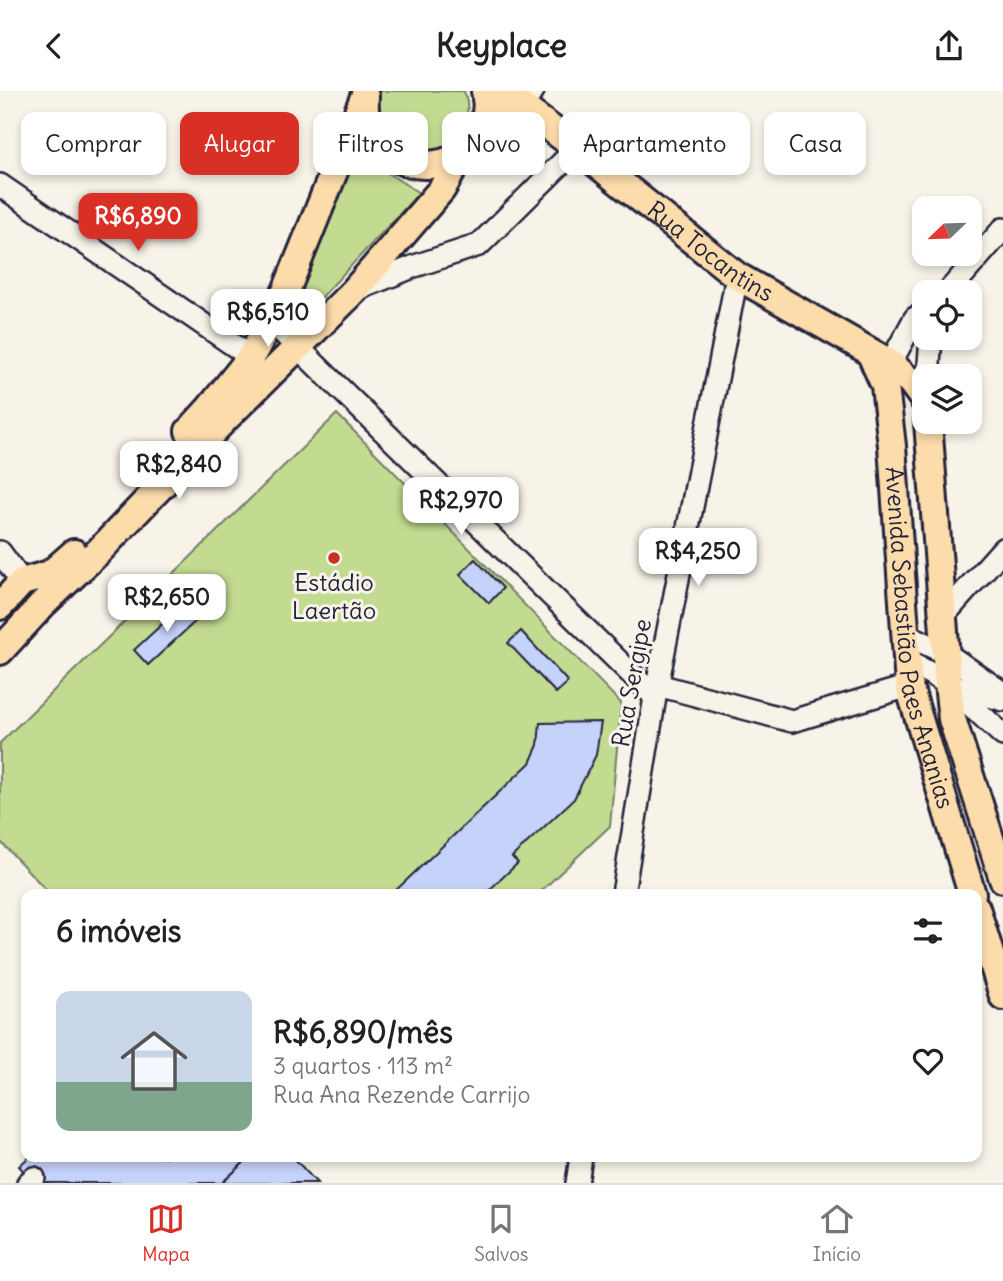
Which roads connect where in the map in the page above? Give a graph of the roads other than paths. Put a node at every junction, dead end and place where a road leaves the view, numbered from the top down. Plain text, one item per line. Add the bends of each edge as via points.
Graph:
1 (365, 94) edge
2 (486, 94) edge
3 (527, 98) edge
4 (486, 112) edge
5 (559, 130) edge
6 (442, 164) edge
7 (559, 166) edge
8 (450, 175) edge
9 (611, 175) edge
10 (0, 185) edge
11 (1003, 229) edge
12 (737, 276) junction
13 (958, 280) edge
14 (354, 291) junction
15 (270, 320) junction
16 (912, 322) edge
17 (297, 347) junction
18 (251, 357) junction
19 (881, 364) junction
20 (912, 383) edge
21 (929, 434) edge
22 (1003, 549) edge
23 (0, 552) edge
24 (22, 582) junction
25 (0, 606) edge
26 (944, 615) junction
27 (906, 634) junction
28 (0, 651) edge
29 (947, 654) junction
30 (908, 673) junction
31 (948, 684) junction
32 (657, 691) junction
33 (1003, 692) edge
34 (1003, 699) edge
35 (1003, 735) edge
36 (1003, 879) edge
37 (624, 889) edge
38 (971, 889) edge
39 (982, 928) edge
40 (1003, 996) edge
41 (580, 1162) edge
42 (577, 1183) edge

1 - 6 main road via 365,117 386,152 403,162
1 - 15 main road via 286,291
2 - 3 main road, Rua Tocantins
2 - 4 main road
3 - 5 main road, Rua Tocantins
7 - 14 street via 479,246
8 - 14 main road
9 - 12 main road, Rua Tocantins
10 - 18 street
11 - 13 street
12 - 19 main road, Rua Tocantins
12 - 32 street, Rua Sergipe
14 - 17 main road
15 - 17 street
15 - 18 main road
16 - 19 street
17 - 28 main road
17 - 32 street
18 - 24 main road via 89,541 50,574
19 - 20 main road
19 - 27 main road, Avenida Sebastião Paes Ananias
21 - 26 main road, Avenida Sebastião Paes Ananias
22 - 26 street
23 - 24 street
24 - 25 main road
26 - 29 main road, Avenida Sebastião Paes Ananias
27 - 29 street
27 - 30 main road, Avenida Sebastião Paes Ananias
29 - 31 main road, Avenida Sebastião Paes Ananias
29 - 33 street
30 - 31 street
30 - 32 street via 792,721
30 - 38 main road, Avenida Sebastião Paes Ananias
31 - 34 street
31 - 35 street
31 - 36 main road, Avenida Sebastião Paes Ananias via 952,719
32 - 37 street, Rua Sergipe
39 - 40 main road
41 - 42 street

